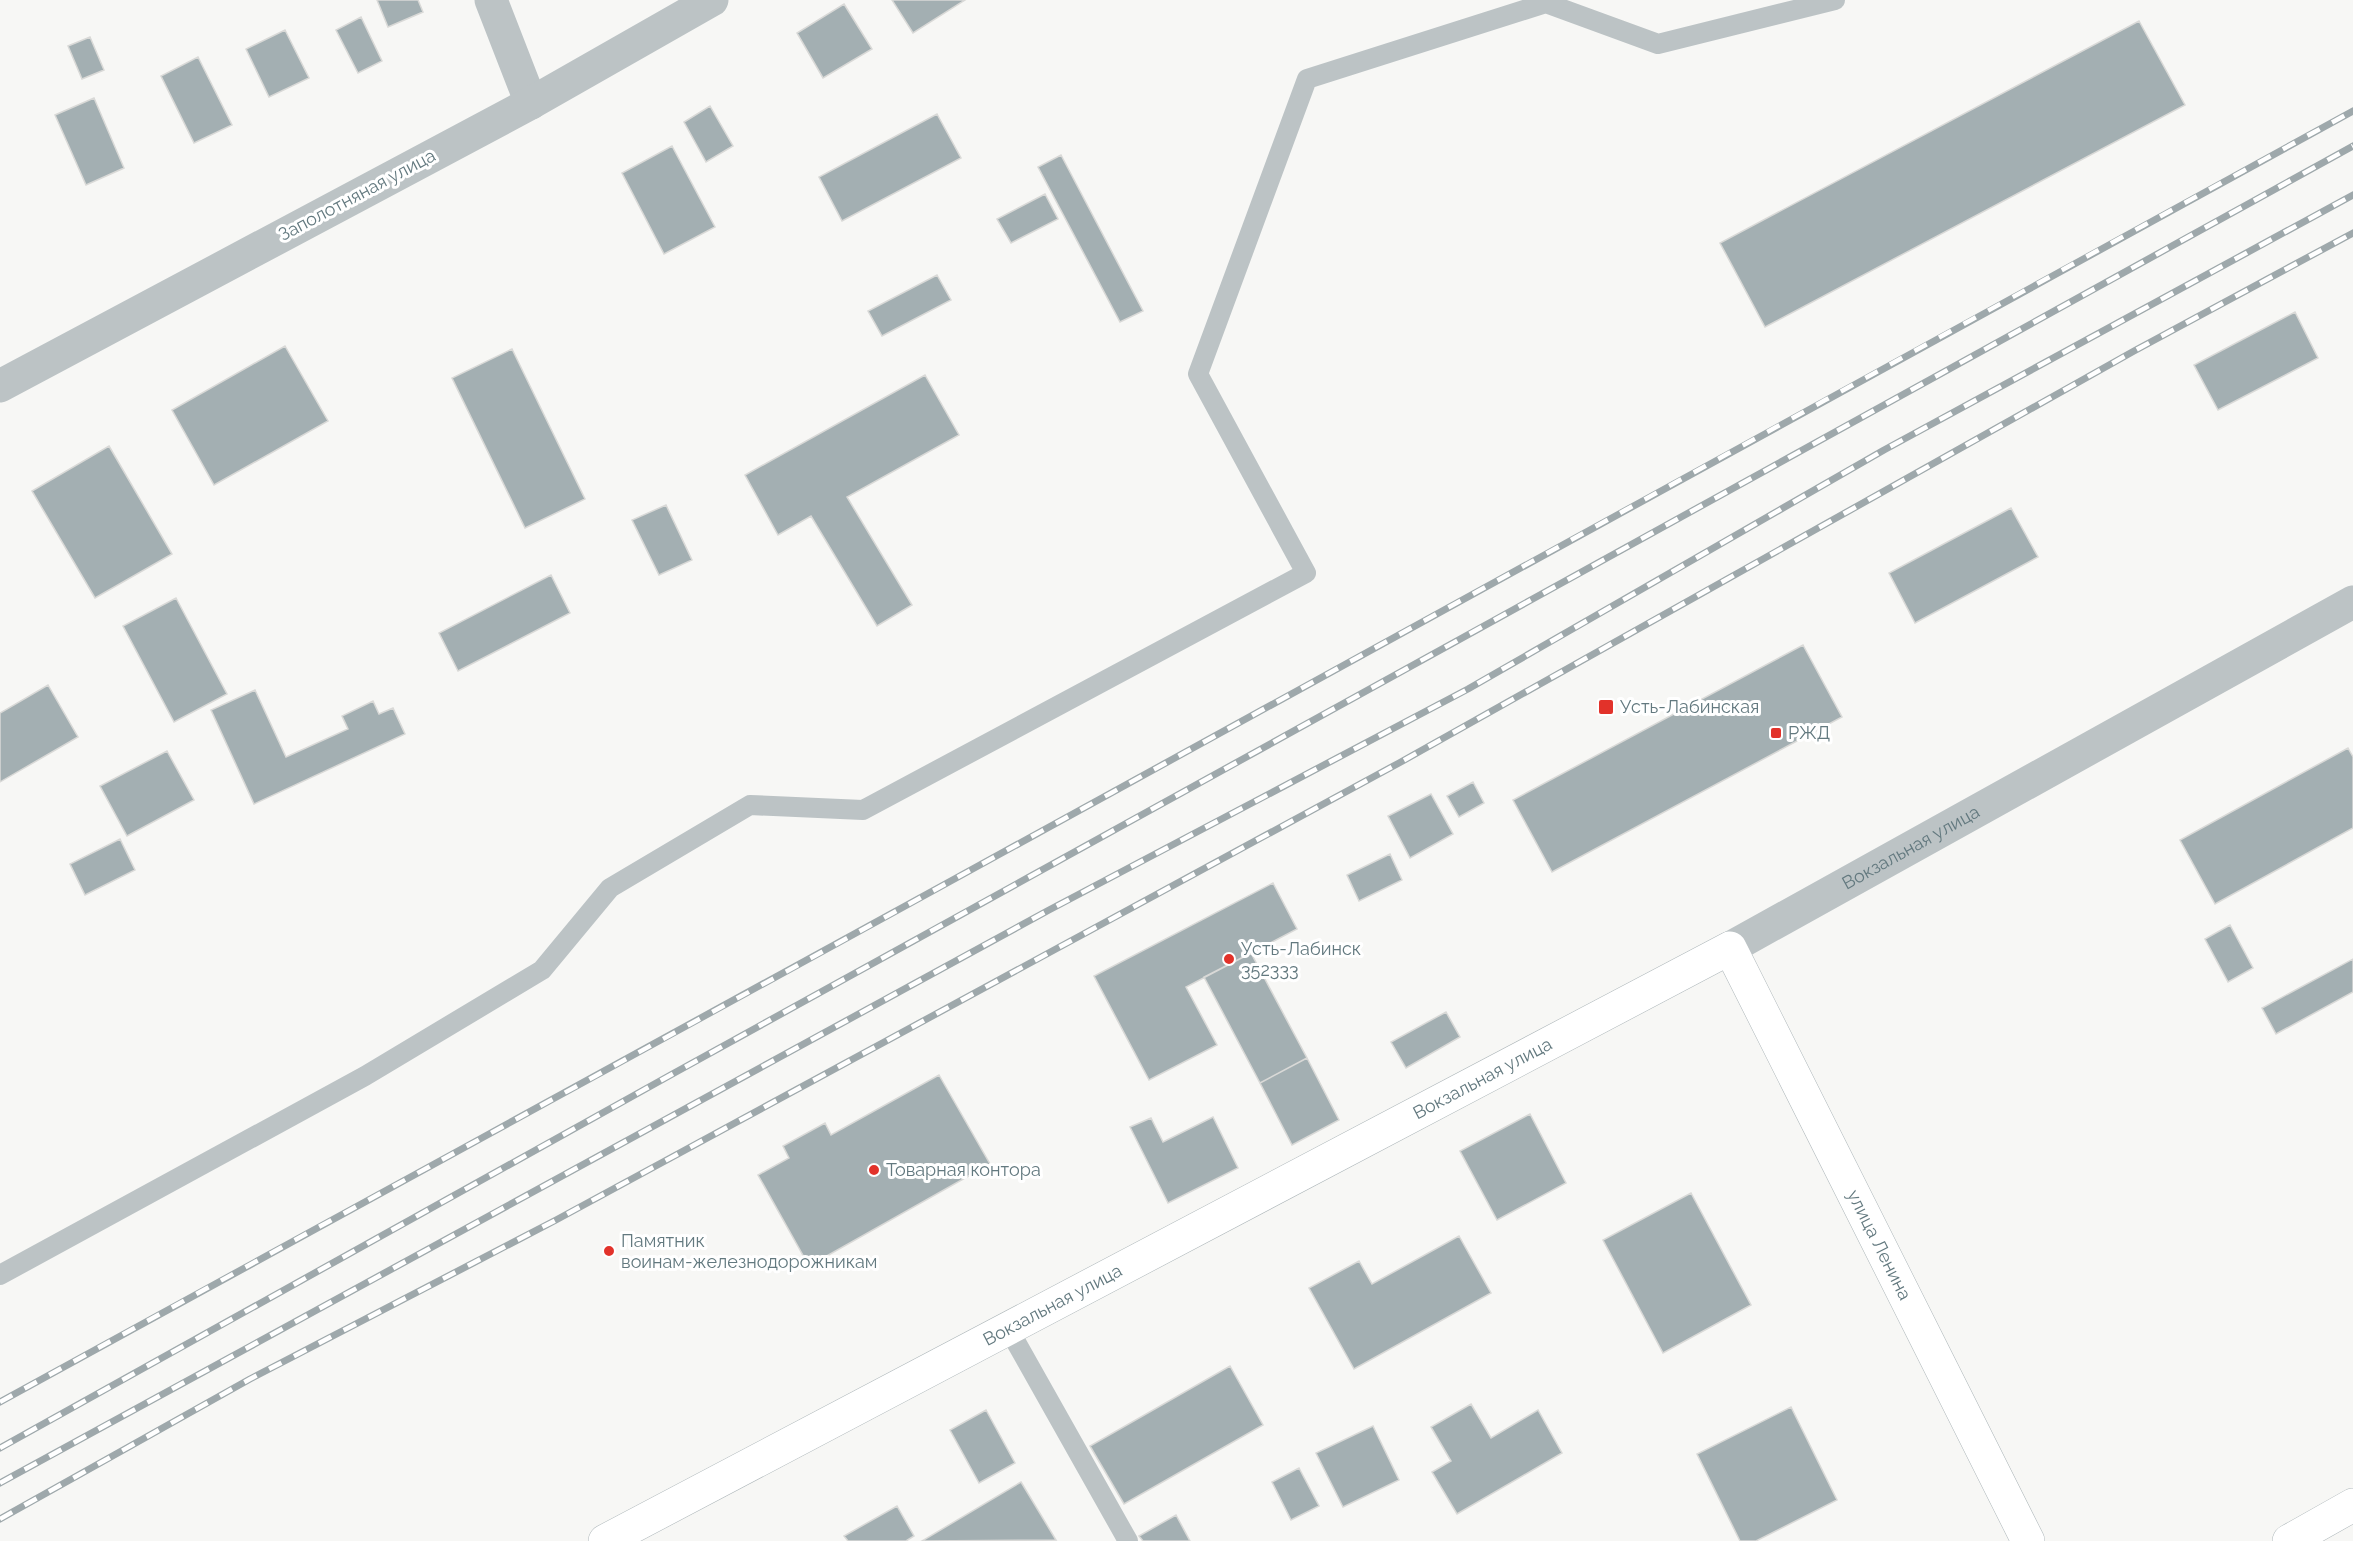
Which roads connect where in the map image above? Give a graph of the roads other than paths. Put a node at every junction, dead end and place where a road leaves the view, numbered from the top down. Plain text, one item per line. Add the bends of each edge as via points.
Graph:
1 (491, 0) edge
2 (712, 0) edge
3 (1835, 0) edge
4 (1546, 1) edge
5 (531, 103) junction
6 (0, 386) edge
7 (2353, 602) edge
8 (1730, 948) junction
9 (0, 1275) edge
10 (1008, 1329) junction
11 (2353, 1505) edge
12 (605, 1541) edge
13 (1128, 1541) edge
14 (2028, 1541) edge
15 (2289, 1541) edge

1 - 5 street
2 - 5 street, Заполотняная улица
3 - 4 lane via 1658,44
4 - 9 lane via 1306,79 1198,374 1306,573 863,810 750,805 610,888 542,970 365,1076
5 - 6 street, Заполотняная улица
7 - 8 street, Вокзальная улица
8 - 10 street, Вокзальная улица
8 - 14 street, улица Ленина
10 - 12 street, Вокзальная улица
10 - 13 lane
11 - 15 street

